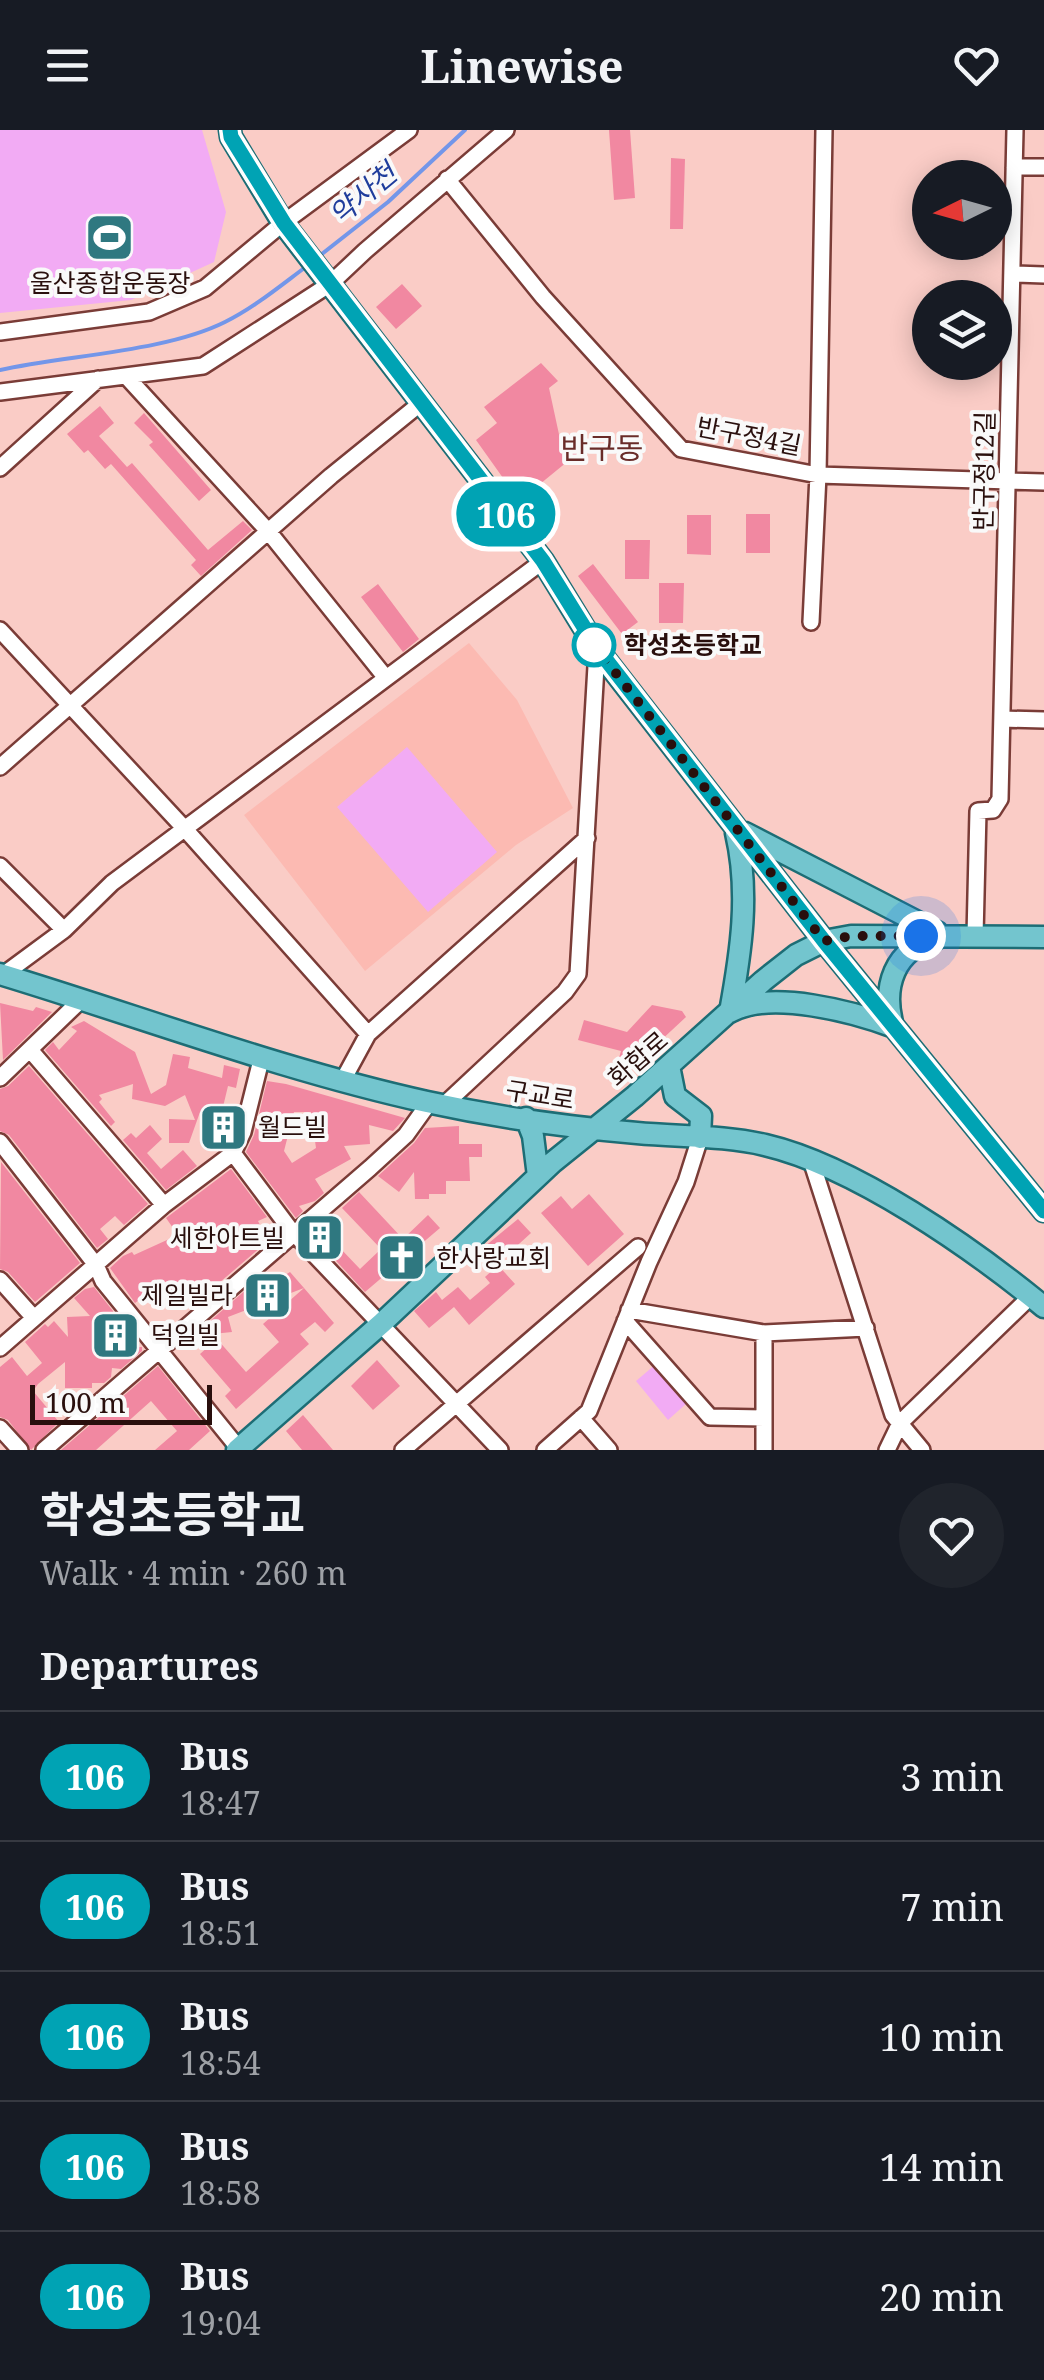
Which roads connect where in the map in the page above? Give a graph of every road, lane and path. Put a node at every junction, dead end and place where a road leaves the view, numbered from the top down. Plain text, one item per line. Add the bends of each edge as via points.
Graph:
1 (230, 130) edge
2 (409, 130) edge
3 (824, 130) edge
4 (1015, 130) edge
5 (494, 134) edge
6 (1014, 166) junction
7 (1044, 166) edge
8 (447, 179) junction
9 (284, 223) junction
10 (1013, 274) junction
11 (1044, 275) edge
12 (330, 284) junction
13 (0, 332) edge
14 (126, 376) junction
15 (98, 379) junction
16 (0, 392) edge
17 (422, 403) junction
18 (0, 468) edge
19 (818, 475) junction
20 (1009, 480) junction
21 (1044, 482) edge
22 (268, 531) junction
23 (543, 561) junction
24 (812, 622) dead end
25 (0, 630) edge
26 (597, 648) junction
27 (386, 678) junction
28 (70, 705) junction
29 (1002, 719) junction
30 (1044, 720) edge
31 (0, 767) edge
32 (735, 826) junction
33 (185, 829) junction
34 (587, 838) junction
35 (0, 866) edge
36 (64, 930) junction
37 (948, 936) junction
38 (975, 936) junction
39 (1044, 938) edge
40 (824, 941) junction
41 (2, 974) edge
42 (82, 999) junction
43 (730, 1012) junction
44 (894, 1028) junction
45 (368, 1034) junction
46 (31, 1051) junction
47 (262, 1056) junction
48 (669, 1066) junction
49 (0, 1078) edge
50 (342, 1080) junction
51 (437, 1104) junction
52 (526, 1118) junction
53 (595, 1130) junction
54 (700, 1138) junction
55 (0, 1142) edge
56 (232, 1153) junction
57 (811, 1160) junction
58 (538, 1176) junction
59 (164, 1205) junction
60 (1044, 1211) edge
61 (295, 1234) junction
62 (638, 1247) dead end
63 (96, 1265) junction
64 (0, 1280) edge
65 (1037, 1302) edge
66 (627, 1316) junction
67 (34, 1318) junction
68 (382, 1323) junction
69 (866, 1328) junction
70 (764, 1333) junction
71 (0, 1348) edge
72 (158, 1352) junction
73 (459, 1403) junction
74 (581, 1418) junction
75 (764, 1418) junction
76 (900, 1423) junction
77 (0, 1428) edge
78 (20, 1450) edge
79 (44, 1450) edge
80 (239, 1450) edge
81 (403, 1450) edge
82 (500, 1450) edge
83 (545, 1450) edge
84 (609, 1450) edge
85 (764, 1450) edge
86 (887, 1450) edge
87 (922, 1450) edge

1 - 9 main road
2 - 9 street
3 - 19 street
4 - 6 street, 반구정12길
5 - 8 street
6 - 7 street
6 - 10 street, 반구정12길
8 - 12 street
8 - 19 street, 반구정4길 via 542,297 681,449
9 - 12 main road
9 - 13 street via 205,288 149,312
10 - 11 street
10 - 20 street, 반구정12길
12 - 14 street via 203,366
12 - 17 main road
14 - 15 street
14 - 22 street
15 - 16 street
15 - 18 street
17 - 22 street
17 - 23 main road
19 - 20 street, 반구정4길
19 - 24 street
20 - 21 street, 반구정4길
20 - 29 street, 반구정12길
22 - 27 street
22 - 28 street
23 - 26 main road
23 - 27 street
25 - 28 street
26 - 32 main road
26 - 34 street
27 - 33 street
28 - 31 street
28 - 33 street
29 - 30 street
29 - 38 street, 반구정12길 via 1000,799 994,810 978,811
32 - 37 main road
32 - 40 main road
32 - 43 main road via 744,904
33 - 36 street via 112,883
33 - 45 street
34 - 45 street
34 - 51 street via 578,974
35 - 36 street
36 - 41 street
37 - 38 main road, 화합로
37 - 40 main road, 화합로
37 - 44 main road via 913,948 899,962 888,995
38 - 39 main road, 화합로
40 - 43 main road, 화합로 via 762,980
40 - 44 main road
41 - 42 main road, 구교로
42 - 46 street
42 - 47 main road, 구교로
43 - 44 main road via 791,1004
43 - 48 main road, 화합로
44 - 60 main road
45 - 50 street
46 - 49 street
46 - 59 street
47 - 50 main road, 구교로
47 - 56 street
48 - 53 main road, 화합로
48 - 54 main road via 675,1096 700,1116
50 - 51 main road, 구교로
51 - 52 main road, 구교로
51 - 61 street
52 - 53 main road, 구교로
52 - 58 main road
53 - 54 main road, 구교로
53 - 58 main road, 화합로
54 - 57 main road, 구교로 via 762,1144
54 - 66 street
55 - 63 street
56 - 59 street
56 - 61 street
57 - 65 main road, 구교로 via 895,1203
57 - 69 street
58 - 68 main road, 화합로
59 - 63 street
61 - 68 street
61 - 72 street
62 - 73 street
63 - 67 street
63 - 72 street
64 - 67 street
65 - 76 street
66 - 70 street
66 - 74 street
66 - 75 street via 710,1417
67 - 71 street
68 - 73 street
68 - 80 main road, 화합로
69 - 70 street
69 - 76 street
70 - 75 street
72 - 79 street
72 - 80 street
73 - 81 street
73 - 82 street
74 - 83 street
74 - 84 street
75 - 85 street
76 - 86 street
76 - 87 street
77 - 78 street

